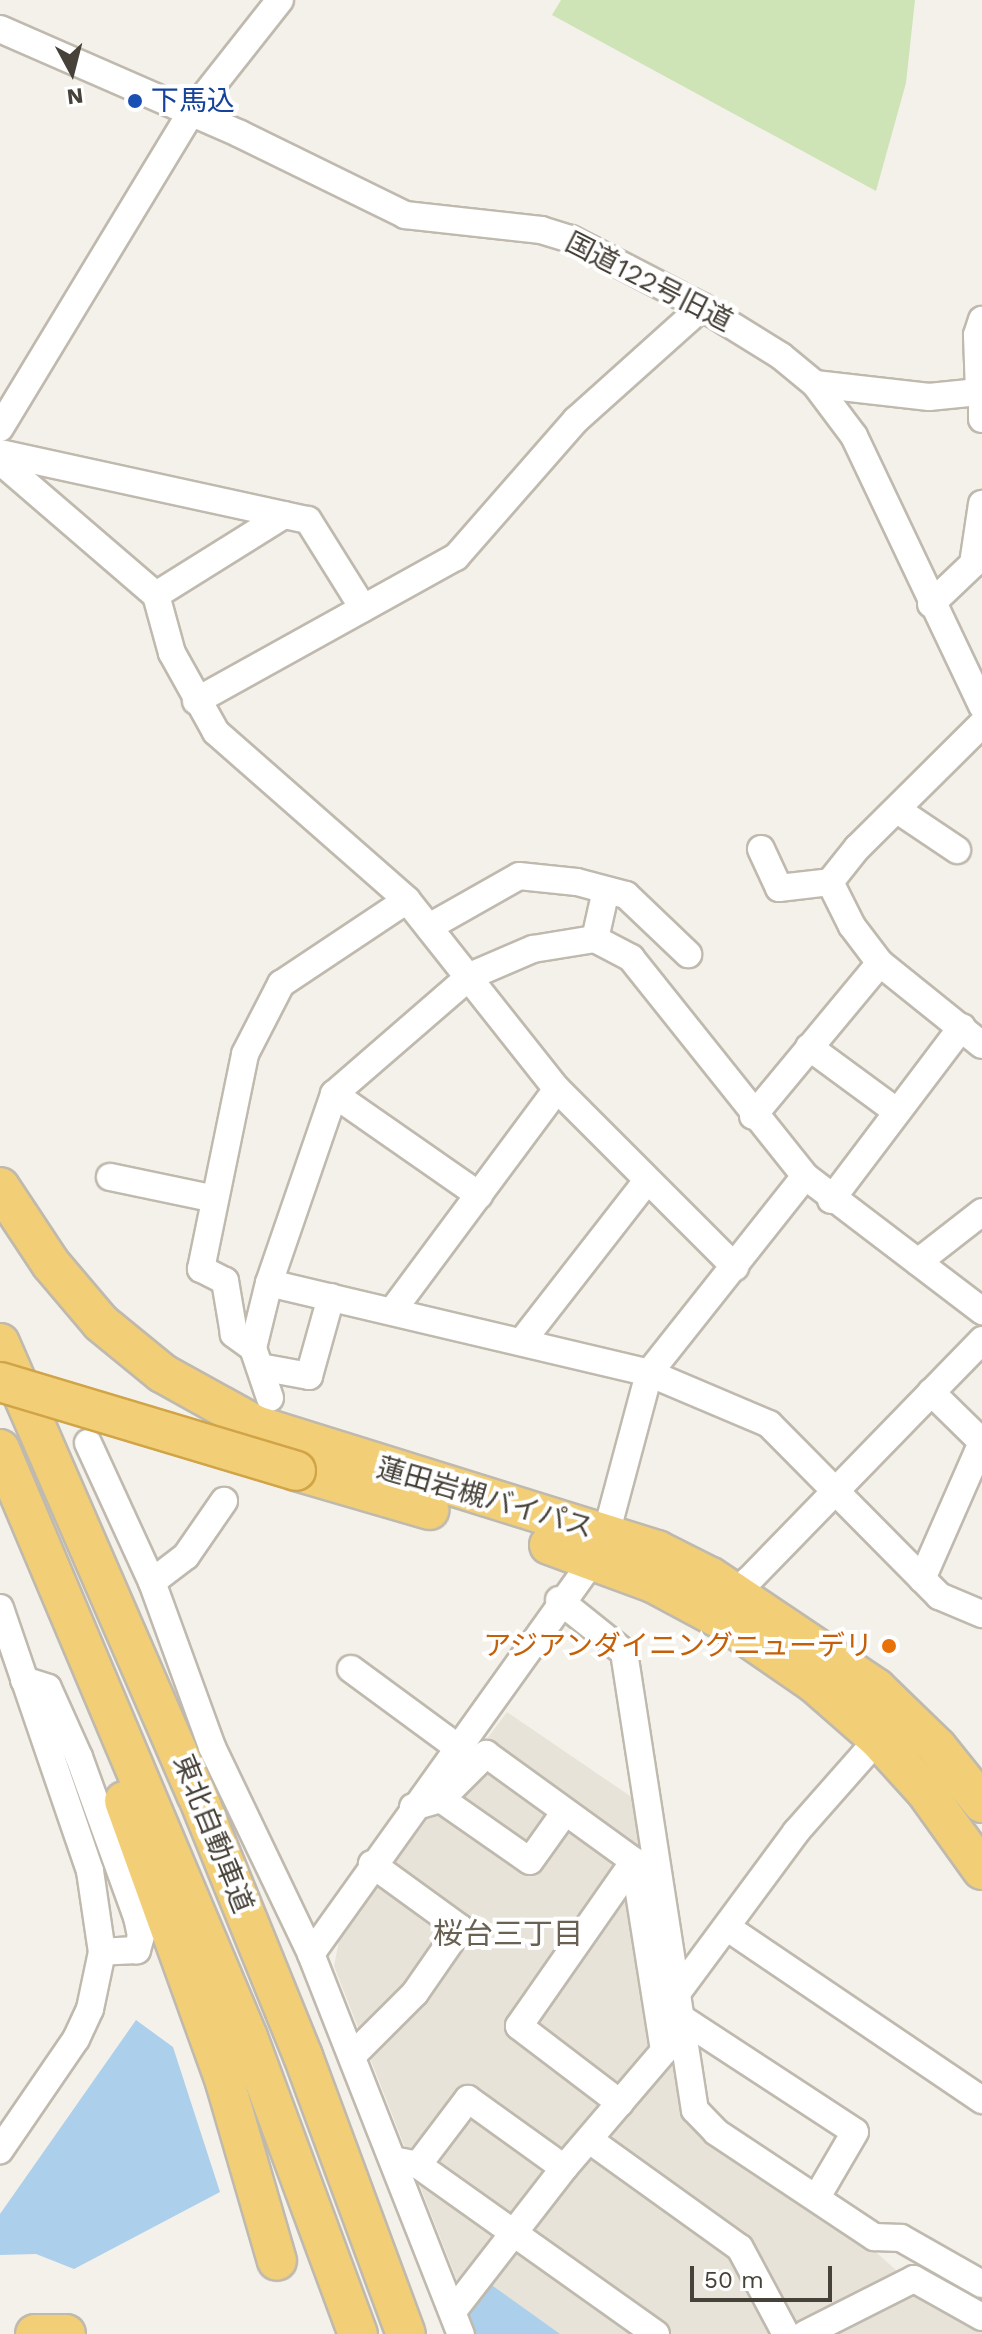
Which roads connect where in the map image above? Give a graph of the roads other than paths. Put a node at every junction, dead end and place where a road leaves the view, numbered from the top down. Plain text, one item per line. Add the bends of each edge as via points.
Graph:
1 (280, 0) edge
2 (0, 29) edge
3 (190, 114) junction
4 (702, 307) junction
5 (982, 320) edge
6 (815, 384) junction
7 (981, 392) edge
8 (982, 419) edge
9 (0, 428) edge
10 (0, 453) edge
11 (0, 461) edge
12 (982, 504) edge
13 (284, 515) junction
14 (156, 595) junction
15 (931, 604) junction
16 (363, 608) junction
17 (196, 701) junction
18 (982, 706) edge
19 (982, 724) edge
20 (899, 811) junction
21 (761, 849) dead end
22 (957, 850) dead end
23 (830, 882) junction
24 (606, 890) junction
25 (407, 900) junction
26 (429, 927) junction
27 (595, 939) junction
28 (688, 954) dead end
29 (880, 963) junction
30 (470, 976) junction
31 (962, 1027) junction
32 (982, 1045) edge
33 (809, 1047) junction
34 (557, 1089) junction
35 (334, 1094) junction
36 (896, 1111) junction
37 (753, 1116) junction
38 (805, 1176) junction
39 (110, 1177) dead end
40 (646, 1182) junction
41 (0, 1187) edge
42 (479, 1195) junction
43 (215, 1199) junction
44 (831, 1200) junction
45 (982, 1212) edge
46 (918, 1262) junction
47 (735, 1267) junction
48 (269, 1283) junction
49 (331, 1297) junction
50 (393, 1310) junction
51 (982, 1311) edge
52 (523, 1340) junction
53 (982, 1340) edge
54 (0, 1343) edge
55 (257, 1358) junction
56 (649, 1373) junction
57 (0, 1382) edge
58 (931, 1392) junction
59 (270, 1398) dead end
60 (982, 1442) edge
61 (88, 1443) dead end
62 (0, 1449) edge
63 (837, 1494) junction
64 (224, 1501) dead end
65 (600, 1546) junction
66 (922, 1579) junction
67 (152, 1582) junction
68 (741, 1594) junction
69 (559, 1600) junction
70 (0, 1608) edge
71 (982, 1614) edge
72 (83, 1639) junction
73 (351, 1669) dead end
74 (24, 1680) junction
75 (878, 1739) junction
76 (456, 1746) junction
77 (441, 1799) junction
78 (982, 1803) edge
79 (413, 1807) junction
80 (565, 1812) junction
81 (634, 1861) junction
82 (372, 1864) junction
83 (982, 1870) edge
84 (728, 1928) junction
85 (102, 1952) junction
86 (311, 1954) junction
87 (676, 2005) junction
88 (352, 2056) junction
89 (982, 2100) edge
90 (620, 2103) junction
91 (591, 2141) junction
92 (0, 2150) edge
93 (405, 2162) junction
94 (564, 2168) junction
95 (817, 2197) junction
96 (517, 2233) junction
97 (277, 2261) dead end
98 (982, 2284) edge
99 (982, 2317) edge
100 (457, 2323) edge
101 (35, 2334) edge
102 (66, 2334) edge
103 (358, 2334) edge
104 (406, 2334) edge
105 (656, 2334) edge
106 (786, 2334) edge
107 (805, 2334) edge

1 - 3 street
2 - 3 street, 国道122号旧道
3 - 4 street, 国道122号旧道 via 405,215 541,230 571,239
3 - 9 street
4 - 6 street, 国道122号旧道
4 - 16 street via 576,420 456,557
5 - 7 street via 977,335
6 - 7 street via 929,397
6 - 15 street, 国道122号旧道 via 854,436
7 - 8 street
10 - 13 street
11 - 14 street
12 - 15 street via 973,564
13 - 14 street
13 - 16 street via 308,520
14 - 17 street via 172,653
15 - 18 street, 国道122号旧道
16 - 17 street
17 - 25 street via 216,732
19 - 20 street
20 - 22 street
20 - 23 street via 857,848
21 - 23 street via 779,888
23 - 29 street via 852,926
24 - 26 street via 519,876
24 - 27 street
24 - 28 street via 626,895
25 - 26 street
25 - 43 street via 281,984 245,1054
26 - 30 street
27 - 30 street via 533,949
27 - 37 street via 631,958
29 - 31 street
29 - 33 street
30 - 34 street
30 - 35 street
31 - 32 street
31 - 36 street
33 - 36 street
33 - 37 street
34 - 40 street
34 - 42 street
35 - 42 street
35 - 48 street
36 - 44 street
37 - 38 street
38 - 44 street
38 - 47 street
39 - 43 street
40 - 47 street
40 - 52 street
41 - 65 highway, 蓮田岩槻バイパス via 51,1264 101,1323 162,1373 207,1400 256,1425
42 - 50 street
43 - 55 street via 201,1269 225,1281 234,1334
44 - 46 street
45 - 46 street
46 - 51 street
47 - 56 street
48 - 49 street
48 - 55 street
49 - 50 street
49 - 55 street via 309,1376
50 - 52 street
52 - 56 street
53 - 58 street
54 - 104 highway, 東北自動車道 via 197,1795 303,2056
55 - 59 street
56 - 63 street via 769,1424
56 - 65 street
57 - 65 highway, 蓮田岩槻バイパス, bridge via 296,1471
58 - 60 street
58 - 63 street
60 - 66 street
61 - 67 street
62 - 72 highway, 東北自動車道
63 - 66 street
63 - 68 street
64 - 67 street via 186,1556
65 - 68 highway, 蓮田岩槻バイパス via 657,1550
65 - 69 street
65 - 75 highway, 蓮田岩槻バイパス via 814,1683
66 - 71 street via 939,1596
67 - 86 street via 208,1751
68 - 78 highway, 蓮田岩槻バイパス via 876,1688 937,1747
69 - 76 street
69 - 87 street via 624,1652
70 - 74 street
72 - 97 highway via 117,1783 225,2082
72 - 103 highway, 東北自動車道 via 248,2037
73 - 76 street
74 - 85 street via 90,1871
74 - 85 street via 48,1688 137,1917 137,1950
75 - 83 highway, 蓮田岩槻バイパス via 926,1792
75 - 84 street via 796,1832
76 - 79 street
77 - 79 street
77 - 80 street via 486,1754
77 - 80 street via 530,1861
79 - 82 street
80 - 81 street
81 - 87 street
81 - 90 street via 519,2026
82 - 86 street
82 - 88 street via 460,1928 415,1993
84 - 87 street
84 - 89 street
85 - 92 street via 90,2009 76,2039
86 - 88 street
87 - 90 street via 664,2051
87 - 95 street via 695,2110 716,2132
87 - 95 street via 855,2132
88 - 93 street
90 - 91 street
91 - 94 street
91 - 106 street via 740,2248
93 - 94 street via 468,2099
93 - 96 street
93 - 100 street
94 - 96 street
95 - 98 street via 874,2237 901,2238
96 - 100 street
96 - 105 street
99 - 107 street via 914,2279
101 - 102 highway

